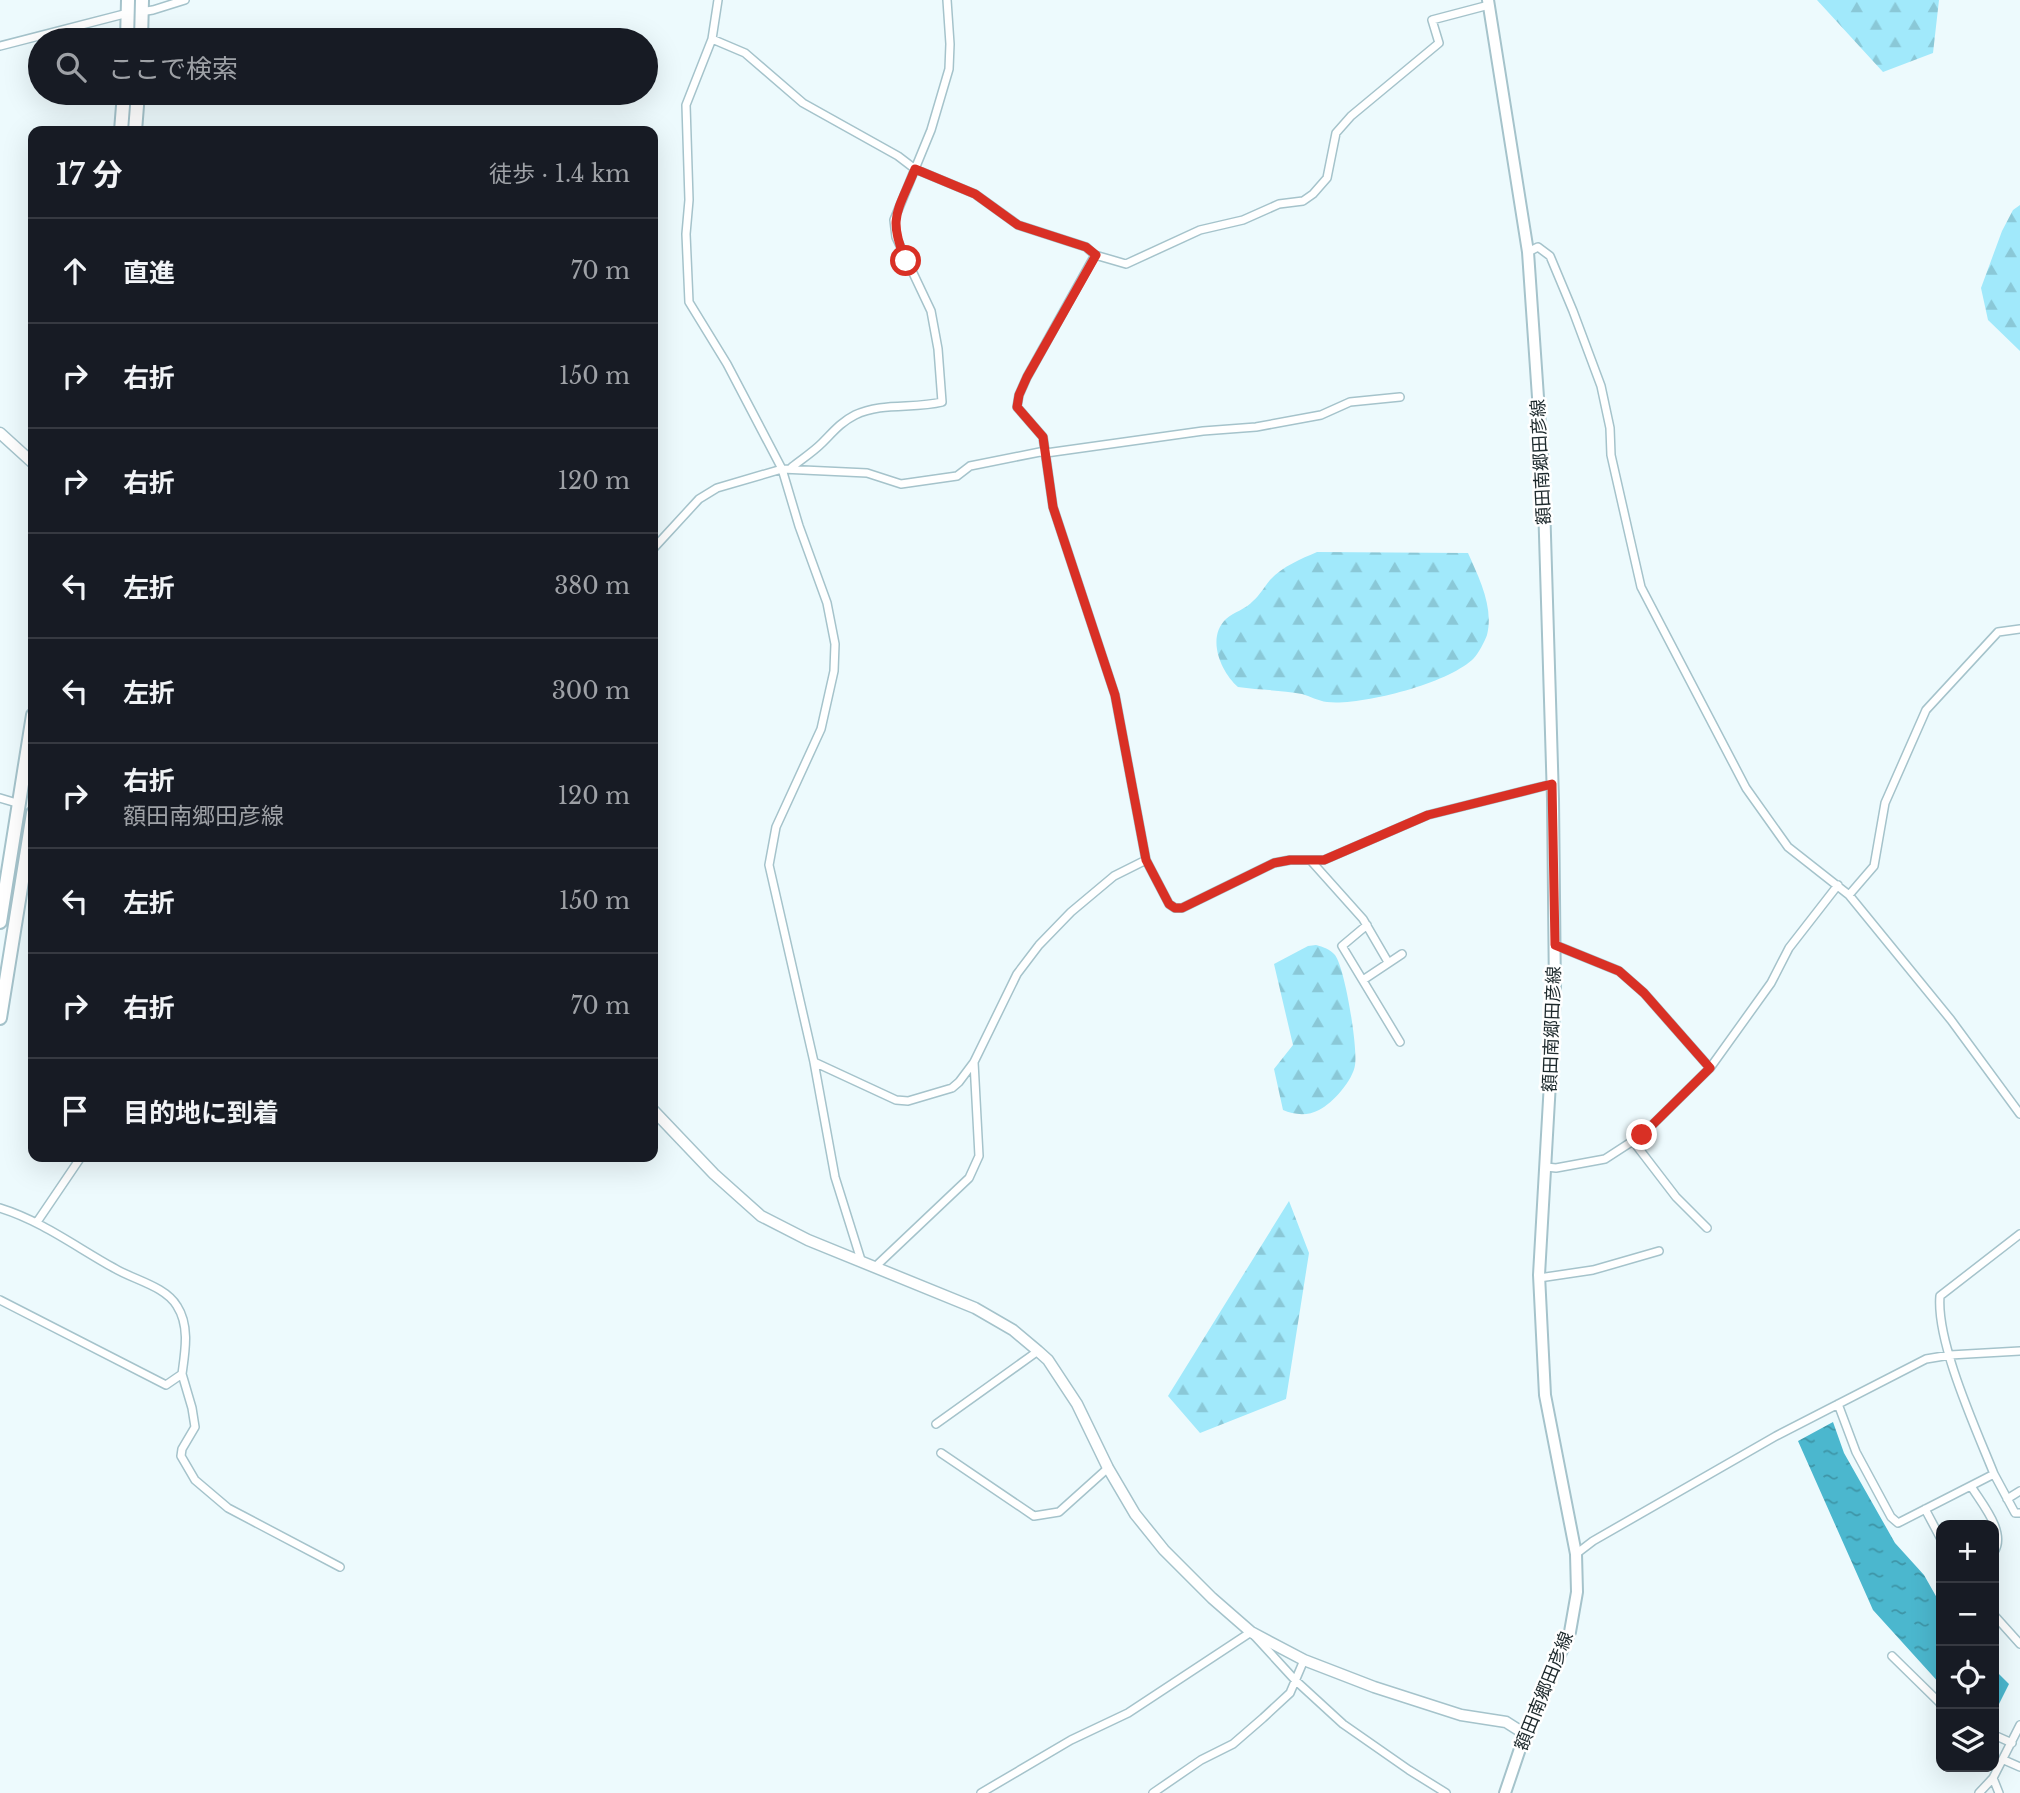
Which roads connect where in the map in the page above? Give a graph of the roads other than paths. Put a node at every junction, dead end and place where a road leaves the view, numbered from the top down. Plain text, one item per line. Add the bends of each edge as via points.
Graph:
1 (185, 0) edge
2 (718, 0) edge
3 (947, 0) edge
4 (1489, 3) edge
5 (142, 6) edge
6 (128, 7) edge
7 (59, 28) edge
8 (127, 28) edge
9 (141, 28) edge
10 (28, 37) edge
11 (712, 39) junction
12 (0, 46) edge
13 (123, 105) edge
14 (137, 105) edge
15 (121, 126) edge
16 (135, 126) edge
17 (915, 169) junction
18 (1528, 252) junction
19 (1096, 255) junction
20 (1400, 397) dead end
21 (0, 433) edge
22 (1046, 453) junction
23 (28, 458) edge
24 (791, 468) junction
25 (782, 469) junction
26 (658, 544) edge
27 (2020, 629) edge
28 (28, 749) edge
29 (1552, 784) junction
30 (0, 798) edge
31 (20, 804) junction
32 (28, 844) edge
33 (1146, 860) junction
34 (1311, 861) junction
35 (1838, 885) junction
36 (1849, 895) junction
37 (0, 922) edge
38 (1367, 925) junction
39 (1555, 945) junction
40 (1402, 954) dead end
41 (1388, 962) junction
42 (1363, 980) junction
43 (0, 1018) edge
44 (1400, 1042) dead end
45 (814, 1062) junction
46 (974, 1062) junction
47 (1710, 1068) junction
48 (2020, 1114) edge
49 (658, 1115) edge
50 (1633, 1141) junction
51 (78, 1162) edge
52 (1546, 1167) junction
53 (0, 1208) edge
54 (37, 1222) junction
55 (1707, 1227) dead end
56 (2020, 1234) edge
57 (1659, 1251) dead end
58 (862, 1261) junction
59 (875, 1268) junction
60 (1539, 1278) junction
61 (0, 1300) edge
62 (1038, 1351) junction
63 (2020, 1351) edge
64 (1950, 1354) junction
65 (182, 1374) junction
66 (1838, 1404) junction
67 (936, 1424) dead end
68 (940, 1453) dead end
69 (1108, 1468) junction
70 (1994, 1474) junction
71 (1971, 1486) junction
72 (2020, 1492) edge
73 (2007, 1499) junction
74 (1925, 1509) junction
75 (2020, 1513) edge
76 (1991, 1520) edge
77 (1936, 1530) edge
78 (1576, 1554) junction
79 (340, 1567) dead end
80 (1999, 1621) edge
81 (1251, 1632) junction
82 (2020, 1644) edge
83 (1892, 1656) dead end
84 (1304, 1660) junction
85 (1295, 1680) junction
86 (1936, 1699) edge
87 (2020, 1725) edge
88 (1525, 1734) junction
89 (1999, 1737) edge
90 (2012, 1743) junction
91 (2004, 1760) junction
92 (2020, 1767) edge
93 (1993, 1778) junction
94 (981, 1793) edge
95 (1153, 1793) edge
96 (1446, 1793) edge
97 (1505, 1793) edge
98 (1979, 1793) edge
99 (1999, 1793) edge

1 - 5 street
2 - 11 street
3 - 17 street via 949,69
4 - 18 main road, 額田南郷田彦線
4 - 19 street via 1432,20 1439,43 1351,116 1336,134 1327,178 1303,201 1279,204 1243,220 1200,230 1126,264
5 - 6 street
5 - 9 highway
6 - 7 street
6 - 8 highway
10 - 12 street
11 - 17 street via 745,53 803,103
11 - 25 street via 686,104 689,302
13 - 15 highway
14 - 16 highway
17 - 19 street via 975,194 1018,225 1086,247
17 - 24 street via 894,220 896,237 931,310 942,402 858,414 839,424
18 - 29 main road, 額田南郷田彦線 via 1543,470
18 - 35 street via 1538,247 1550,256 1601,386 1611,455 1641,587 1746,788 1788,847
19 - 22 street via 1019,395 1017,407 1043,437
20 - 22 street via 1350,402 1321,415 1256,427
21 - 23 street
22 - 24 street via 970,466 957,476 901,484 867,473
22 - 33 street via 1053,507 1115,695
24 - 25 street
25 - 26 street via 717,488 699,499
25 - 45 street via 827,603 835,644 821,729 776,827 769,866
27 - 36 street via 1998,632 1926,710 1885,803 1874,866
28 - 31 highway
29 - 34 street via 1428,815 1324,860
29 - 39 main road, 額田南郷田彦線
30 - 31 street
31 - 37 highway
32 - 43 highway
33 - 34 street via 1175,908 1274,863
33 - 46 street via 1114,876 1039,945 1017,974
34 - 38 street
35 - 36 street
35 - 47 street via 1789,948 1771,983
36 - 48 street
38 - 41 street
38 - 42 street via 1342,946
39 - 47 street via 1619,971
39 - 52 main road, 額田南郷田彦線
40 - 41 street
41 - 42 street
42 - 44 street
45 - 46 street via 896,1100 908,1101 952,1088
45 - 58 street via 835,1177
46 - 59 street via 979,1156 969,1178
47 - 50 street
49 - 58 street via 713,1174 761,1216
50 - 52 street via 1605,1159
50 - 55 street via 1676,1197
51 - 54 street
52 - 60 main road, 額田南郷田彦線
53 - 54 street
54 - 65 street via 115,1269 168,1294 184,1324 187,1344
56 - 64 street via 1940,1296 1938,1313
57 - 60 street via 1593,1270
58 - 59 street
59 - 62 street via 975,1308
60 - 78 main road, 額田南郷田彦線 via 1545,1395
61 - 65 street via 166,1385
62 - 67 street
62 - 69 street via 1077,1404
63 - 64 street
64 - 66 street via 1926,1359
64 - 70 street
65 - 79 street via 195,1427 181,1456 195,1480 228,1508
66 - 74 street via 1856,1452 1891,1517 1898,1523
66 - 78 street
68 - 69 street via 1034,1516 1059,1512
69 - 81 street via 1135,1514 1164,1550
70 - 71 street
70 - 73 street
71 - 74 street
71 - 76 street
72 - 73 street
73 - 75 street via 2015,1513
74 - 77 street
78 - 88 main road, 額田南郷田彦線 via 1577,1592 1570,1632
80 - 82 street
81 - 84 street
81 - 85 street
81 - 94 street via 1128,1713
83 - 86 street
84 - 85 street
84 - 88 street via 1461,1715 1506,1722
85 - 95 street via 1290,1693 1233,1744
85 - 96 street via 1343,1724
87 - 90 street
88 - 97 main road, 額田南郷田彦線
89 - 90 street
90 - 91 street
91 - 92 street
91 - 93 street
93 - 98 street
93 - 99 street

